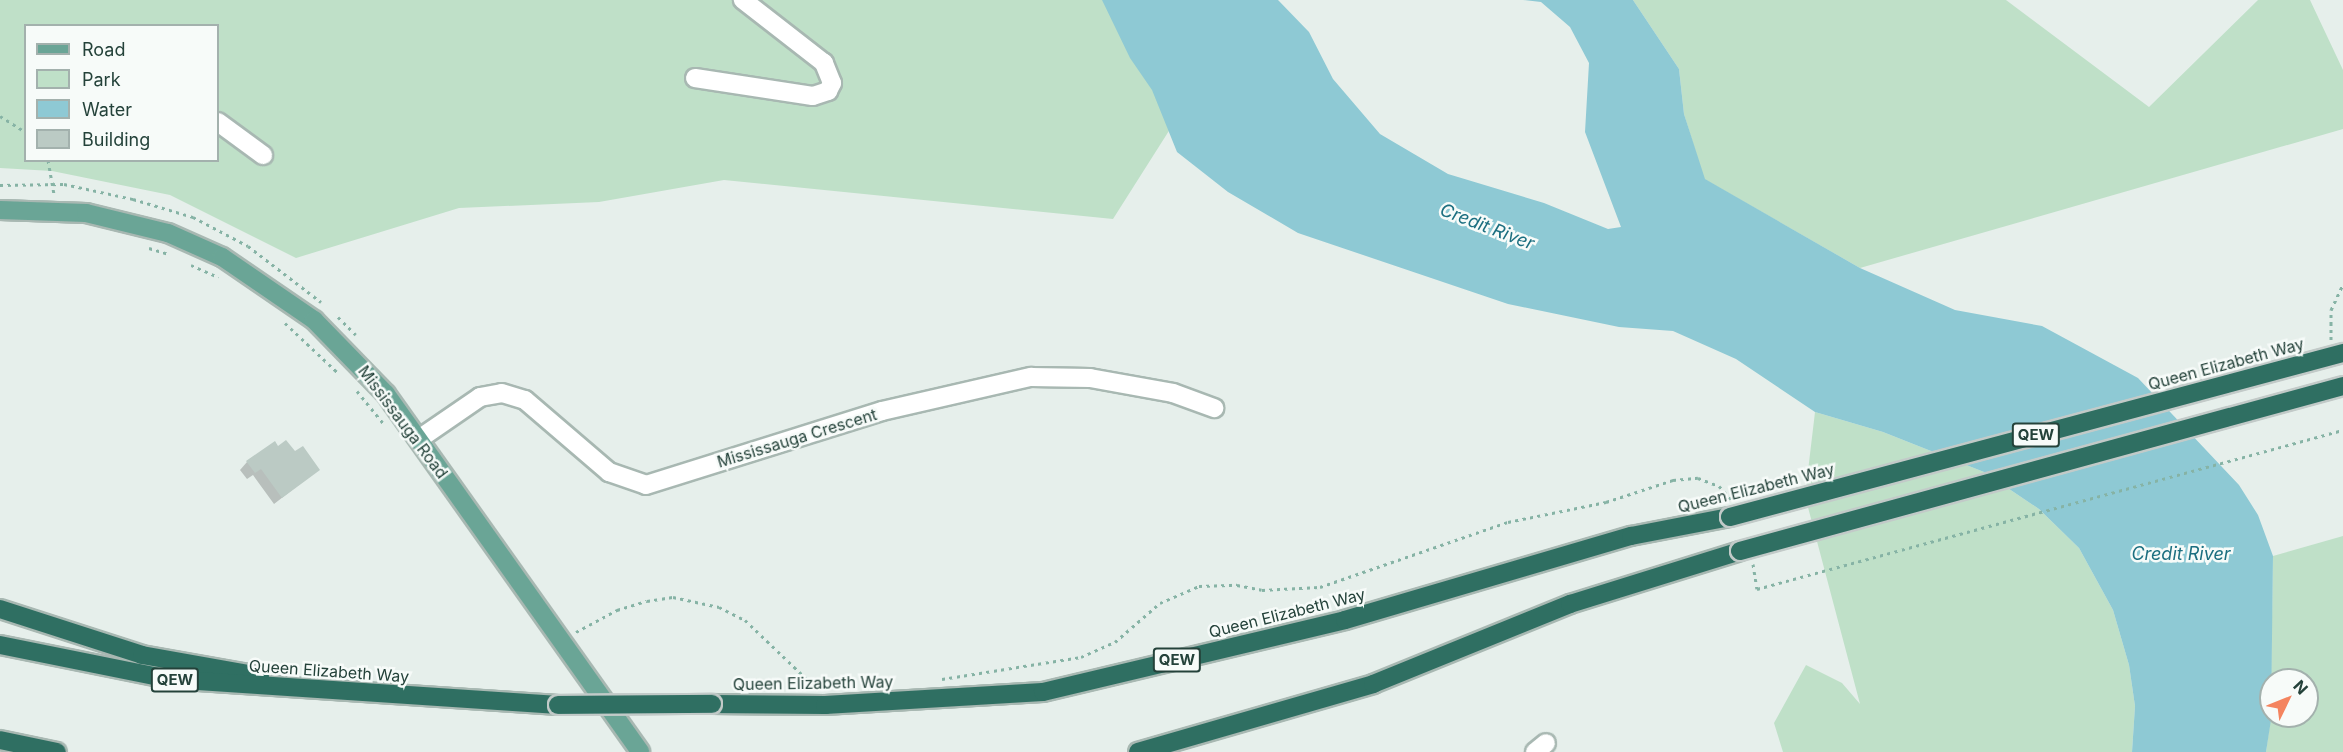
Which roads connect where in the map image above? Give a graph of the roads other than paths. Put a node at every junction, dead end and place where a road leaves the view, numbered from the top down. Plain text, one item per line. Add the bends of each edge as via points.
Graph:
1 (743, 0) edge
2 (695, 78) dead end
3 (219, 123) edge
4 (263, 155) dead end
5 (0, 210) edge
6 (2343, 353) edge
7 (2343, 386) edge
8 (1214, 408) dead end
9 (419, 439) junction
10 (0, 609) edge
11 (0, 645) edge
12 (354, 693) junction
13 (0, 740) edge
14 (57, 752) edge
15 (640, 752) edge
16 (1138, 752) edge

1 - 2 street via 824,63 832,83 828,91 813,96
3 - 4 street
5 - 9 main road, Mississauga Road via 86,213 168,233 222,257 269,286 348,351
6 - 12 highway, Queen Elizabeth Way / QEW, bridge via 1631,536 1346,620 1043,692 825,705 558,705
7 - 16 highway, QEW, bridge via 1570,604 1373,684
8 - 9 street, Mississauga Crescent via 1173,393 1090,378 1031,377 882,411 646,485 609,472 525,400 502,393 480,397
9 - 15 main road, Mississauga Road
10 - 12 highway via 142,655
11 - 12 highway, Queen Elizabeth Way / QEW via 168,679
13 - 14 highway

